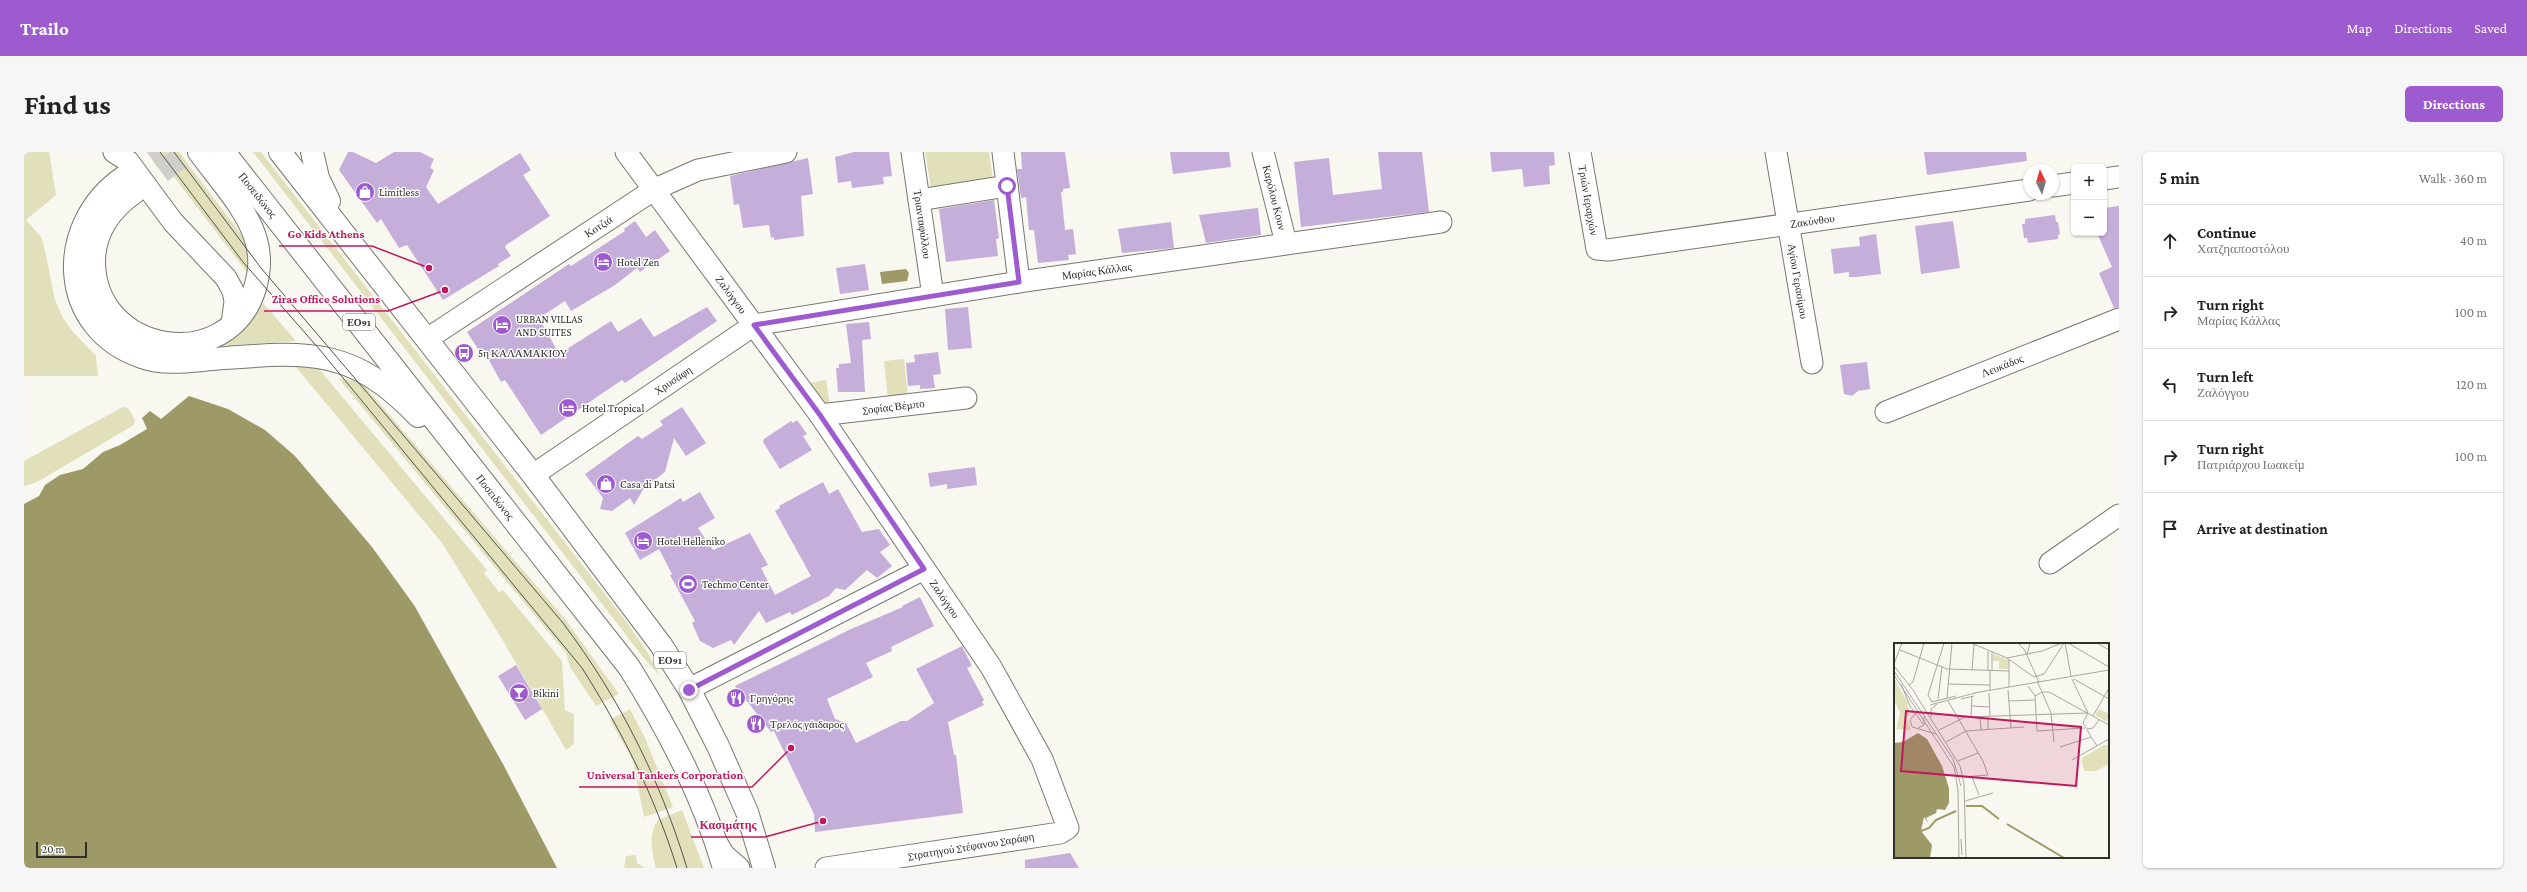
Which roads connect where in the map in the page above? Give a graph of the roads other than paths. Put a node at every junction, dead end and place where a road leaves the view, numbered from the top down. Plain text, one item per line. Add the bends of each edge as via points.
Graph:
1 (114, 152) edge
2 (199, 152) edge
3 (224, 152) edge
4 (280, 152) edge
5 (312, 152) edge
6 (626, 152) edge
7 (786, 152) edge
8 (912, 152) edge
9 (1003, 152) edge
10 (1263, 152) edge
11 (1580, 152) edge
12 (1776, 152) edge
13 (2119, 177) edge
14 (2107, 179) edge
15 (2071, 183) edge
16 (2059, 185) edge
17 (1007, 186) junction
18 (654, 189) junction
19 (2023, 191) edge
20 (919, 200) junction
21 (1441, 222) dead end
22 (1789, 223) junction
23 (349, 239) junction
24 (1286, 243) junction
25 (1596, 249) joint
26 (1019, 282) junction
27 (933, 296) junction
28 (2119, 319) edge
29 (232, 324) junction
30 (754, 325) junction
31 (427, 339) junction
32 (1812, 363) dead end
33 (966, 398) dead end
34 (1886, 412) dead end
35 (820, 415) junction
36 (533, 475) junction
37 (493, 492) junction
38 (2119, 515) edge
39 (2050, 563) dead end
40 (924, 569) junction
41 (689, 690) junction
42 (1068, 828) joint
43 (717, 843) junction
44 (878, 864) edge
45 (724, 868) edge
46 (739, 868) edge
47 (764, 868) edge
48 (826, 868) edge

1 - 29 street via 128,161 173,222 226,278 235,301
2 - 29 highway via 248,220 259,252 261,268 252,297
3 - 37 highway, Ποσειδώνος / ΕΟ91
4 - 23 highway, ΕΟ91
5 - 23 highway via 318,178
6 - 18 street, Ζαλόγγου
7 - 18 street, Κοτζιά via 698,170
8 - 20 street, Τριανταφύλλου
9 - 17 street
10 - 24 street, Καρόλου Κουν
11 - 25 street, Τριών Ιεραρχών
12 - 22 street, Αγίου Γερασίμου
13 - 14 street
15 - 16 street
17 - 20 street
17 - 26 street
18 - 30 street, Ζαλόγγου
18 - 31 street, Κοτζιά
19 - 22 street, Ζακύνθου
20 - 27 street, Τριανταφύλλου
21 - 24 street, Μαρίας Κάλλας
22 - 25 street, Ζακύνθου via 1608,250
22 - 32 street, Αγίου Γερασίμου
23 - 31 highway, ΕΟ91
24 - 26 street, Μαρίας Κάλλας
26 - 27 street, Μαρίας Κάλλας
27 - 30 street, Μαρίας Κάλλας
28 - 34 street, Λευκάδος
29 - 37 highway via 202,341 168,344 136,334 110,311 96,280 96,246 110,215 129,185 103,194 81,227 75,253 79,292 90,316 107,337 141,357 167,362 304,354 353,366 371,375 402,400
30 - 35 street, Ζαλόγγου
30 - 36 street, Χρυσάφη
31 - 36 highway, ΕΟ91
33 - 35 street, Σοφίας Βέμπο
35 - 40 street, Ζαλόγγου
36 - 41 highway, ΕΟ91 via 661,645
37 - 43 highway, Ποσειδώνος / ΕΟ91 via 629,667 659,716 698,790
38 - 39 street
40 - 41 street
40 - 42 street, Ζαλόγγου via 991,667 1042,759
41 - 47 highway, ΕΟ91 via 718,746 747,812
42 - 44 street, Στρατηγού Στέφανου Σαράφη via 1060,833
43 - 45 highway, Ποσειδώνος / ΕΟ91
43 - 46 street via 724,856
44 - 48 street, Στρατηγού Στέφανου Σαράφη

